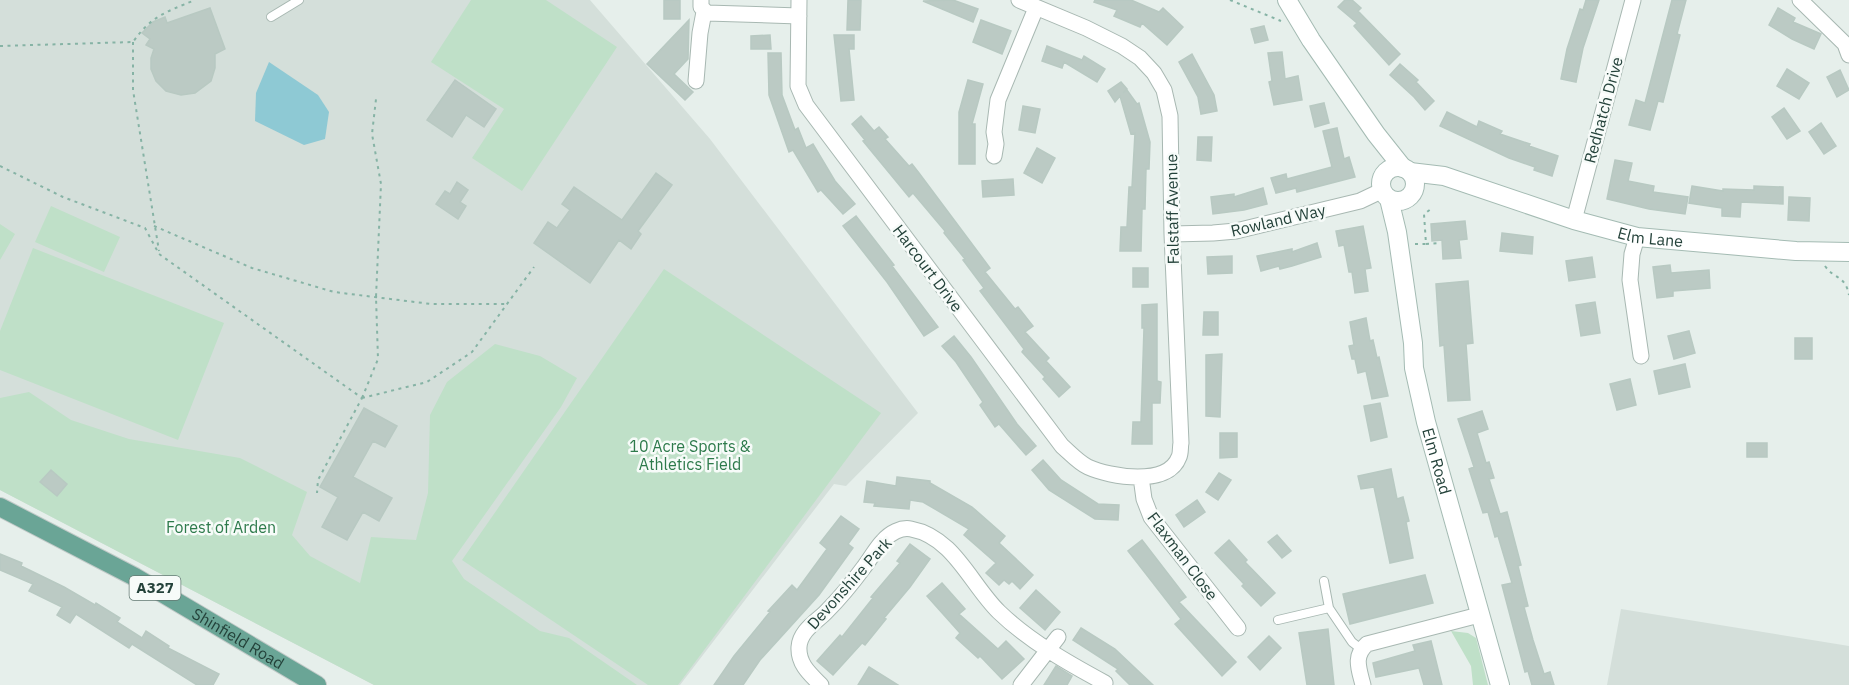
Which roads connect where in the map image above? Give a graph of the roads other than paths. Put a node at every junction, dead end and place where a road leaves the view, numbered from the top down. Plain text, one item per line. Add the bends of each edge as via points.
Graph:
1 (299, 0) edge
2 (1019, 0) edge
3 (1287, 0) edge
4 (1633, 0) edge
5 (1800, 0) edge
6 (703, 6) edge
7 (799, 8) edge
8 (1036, 8) junction
9 (271, 17) dead end
10 (1848, 47) edge
11 (696, 81) dead end
12 (1376, 134) junction
13 (999, 148) dead end
14 (1406, 170) junction
15 (1460, 183) junction
16 (1395, 191) junction
17 (1574, 220) junction
18 (1172, 234) junction
19 (1637, 237) junction
20 (1849, 252) edge
21 (1641, 356) dead end
22 (1141, 477) junction
23 (0, 507) edge
24 (1324, 581) dead end
25 (1329, 608) junction
26 (1479, 615) junction
27 (1278, 620) dead end
28 (1238, 628) dead end
29 (1058, 637) dead end
30 (1360, 649) junction
31 (1049, 650) junction
32 (1085, 680) edge
33 (307, 682) edge
34 (1107, 684) edge
35 (821, 685) edge
36 (1022, 685) edge
37 (1363, 685) edge
38 (1500, 685) edge

1 - 9 lane
2 - 8 street, Falstaff Avenue
3 - 12 main road, Elm Road
4 - 17 street, Redhatch Drive
5 - 10 street
6 - 7 street via 707,13
6 - 11 street
7 - 22 street, Harcourt Drive via 798,86 806,105 1062,446 1086,466 1115,476
8 - 13 street via 998,100 994,132
8 - 18 street, Falstaff Avenue via 1122,46 1154,73 1164,90 1170,116
12 - 14 main road, Elm Road
12 - 16 main road, Elm Road
14 - 15 main road, Elm Lane via 1444,176
14 - 16 main road via 1415,180
14 - 16 main road via 1392,168
15 - 16 main road, Elm Lane
15 - 17 main road, Elm Lane
16 - 18 street, Rowland Way via 1236,231
16 - 26 main road, Elm Road via 1417,379
17 - 19 main road, Elm Lane
18 - 22 street, Falstaff Avenue via 1179,458 1168,470
19 - 20 main road, Elm Lane via 1762,249
19 - 21 street via 1630,280
22 - 28 street, Flaxman Close via 1151,517
23 - 33 main road, Shinfield Road / A327 via 135,576
24 - 25 lane
25 - 27 lane
25 - 30 lane
26 - 30 street via 1375,640
26 - 38 main road, Elm Road
29 - 31 street
30 - 37 street via 1358,663
31 - 32 street, Devonshire Park
31 - 35 street, Devonshire Park via 998,612 941,543 910,528 897,530 884,540 803,635 799,645 803,666
31 - 36 street
32 - 34 street, Devonshire Park

